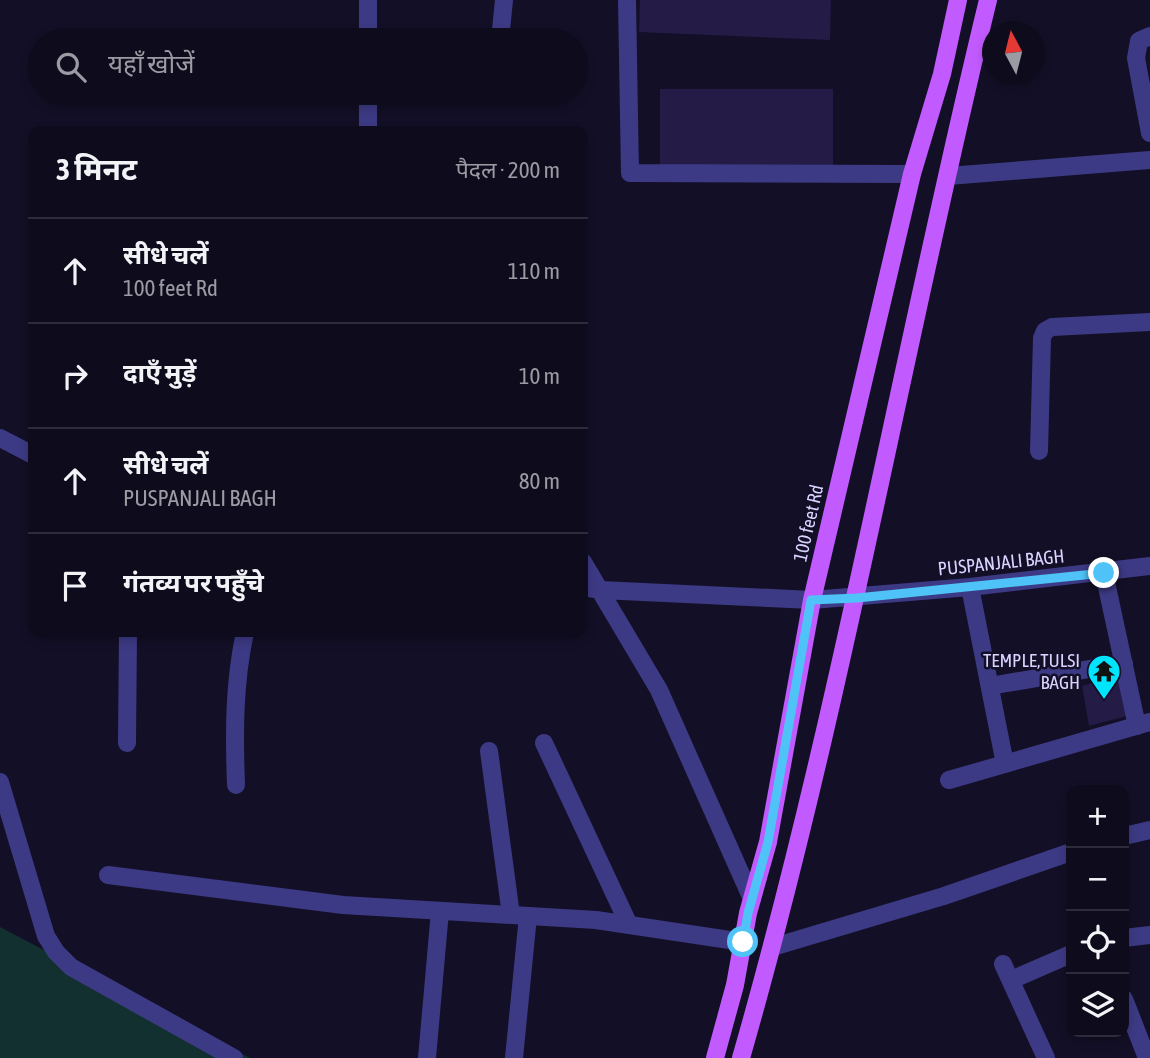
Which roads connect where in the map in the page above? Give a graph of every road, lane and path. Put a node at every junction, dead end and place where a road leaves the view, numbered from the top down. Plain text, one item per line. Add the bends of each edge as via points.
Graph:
1 (368, 0) edge
2 (505, 0) edge
3 (626, 0) edge
4 (958, 0) edge
5 (988, 0) edge
6 (368, 28) edge
7 (502, 28) edge
8 (1150, 36) edge
9 (368, 105) edge
10 (368, 126) edge
11 (1150, 133) edge
12 (1150, 160) edge
13 (912, 174) junction
14 (948, 176) junction
15 (1150, 322) edge
16 (0, 438) edge
17 (1039, 451) dead end
18 (28, 452) edge
19 (1150, 566) edge
20 (588, 570) edge
21 (1104, 573) junction
22 (970, 587) junction
23 (588, 588) edge
24 (601, 590) junction
25 (857, 598) junction
26 (811, 600) junction
27 (128, 637) edge
28 (244, 637) edge
29 (1124, 663) junction
30 (990, 686) junction
31 (1144, 724) edge
32 (127, 743) dead end
33 (544, 743) dead end
34 (489, 751) dead end
35 (1005, 764) junction
36 (949, 780) dead end
37 (0, 782) edge
38 (236, 785) dead end
39 (1150, 830) edge
40 (1129, 835) edge
41 (1066, 854) edge
42 (108, 875) dead end
43 (752, 899) junction
44 (440, 911) junction
45 (519, 915) junction
46 (629, 925) junction
47 (1150, 935) edge
48 (1129, 937) edge
49 (743, 942) junction
50 (773, 947) junction
51 (1066, 956) edge
52 (1003, 964) dead end
53 (1011, 980) junction
54 (1129, 1012) edge
55 (228, 1057) edge
56 (426, 1058) edge
57 (514, 1058) edge
58 (715, 1058) edge
59 (741, 1058) edge
60 (1046, 1058) edge
61 (1147, 1058) edge

1 - 6 street
2 - 7 street
3 - 13 street via 629,173
4 - 13 main road, 100 feet Rd via 942,75
5 - 14 main road
8 - 11 street via 1139,41 1136,58
9 - 10 street
12 - 14 street
13 - 26 main road, 100 feet Rd
14 - 25 main road
15 - 17 street via 1045,331
16 - 18 street
19 - 21 street, PUSPANJALI BAGH
20 - 24 street
21 - 22 street, PUSPANJALI BAGH
21 - 29 street
22 - 25 street, PUSPANJALI BAGH
22 - 30 street
23 - 24 street, PUSPANJALI BAGH
24 - 26 street, PUSPANJALI BAGH
24 - 43 street via 659,690
25 - 26 street, PUSPANJALI BAGH
25 - 50 main road
26 - 43 main road, 100 feet Rd via 768,842
27 - 32 street
28 - 38 street via 233,722
29 - 30 street
29 - 31 street
30 - 35 street
31 - 35 street
33 - 46 street
34 - 45 street
35 - 36 street
37 - 55 street via 46,936 56,953 71,967
39 - 40 street
41 - 50 street
42 - 44 street via 342,905
43 - 49 main road, 100 feet Rd
44 - 45 street
44 - 56 street
45 - 46 street
45 - 57 street
46 - 49 street
47 - 48 street
49 - 58 main road, 100 feet Rd
50 - 59 main road
51 - 53 street
52 - 53 street
53 - 60 street
54 - 61 street

